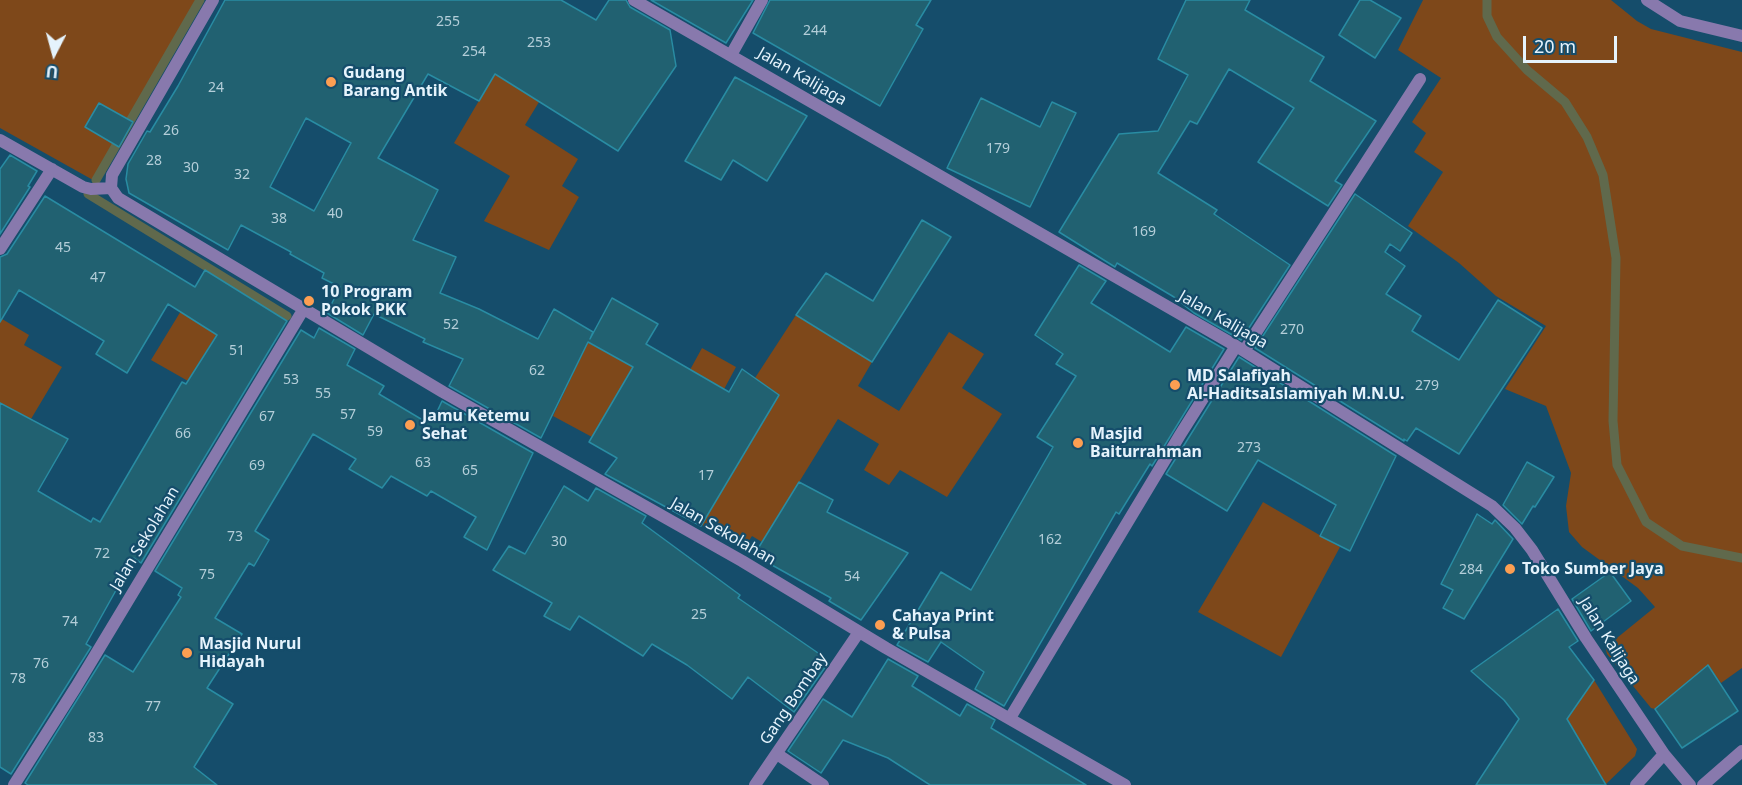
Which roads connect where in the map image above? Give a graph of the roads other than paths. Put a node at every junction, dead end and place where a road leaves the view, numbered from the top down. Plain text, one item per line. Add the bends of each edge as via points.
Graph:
1 (213, 0) edge
2 (634, 0) edge
3 (762, 0) edge
4 (1647, 0) edge
5 (1742, 36) edge
6 (730, 55) junction
7 (1420, 79) dead end
8 (0, 140) edge
9 (52, 169) junction
10 (111, 188) junction
11 (0, 249) edge
12 (303, 310) junction
13 (1240, 349) junction
14 (859, 632) junction
15 (1010, 718) junction
16 (1742, 751) edge
17 (777, 754) junction
18 (1664, 754) junction
19 (1118, 783) edge
20 (15, 785) edge
21 (755, 785) edge
22 (823, 785) edge
23 (1636, 785) edge
24 (1690, 785) edge
25 (1703, 785) edge

1 - 10 street via 112,175
2 - 6 street, Jalan Kalijaga
3 - 6 street
4 - 5 street via 1680,21
6 - 13 street, Jalan Kalijaga
7 - 13 street
8 - 9 street
9 - 10 street via 83,187
9 - 11 street
10 - 12 street, Jalan Sekolahan via 118,198
12 - 14 street, Jalan Sekolahan
12 - 20 street, Jalan Sekolahan
13 - 15 street via 1179,435
13 - 18 street, Jalan Kalijaga via 1492,506 1545,567 1586,638
14 - 15 street, Jalan Sekolahan
14 - 17 street, Gang Bombay
15 - 19 street, Jalan Sekolahan
16 - 25 street
17 - 21 street, Gang Bombay
17 - 22 street
18 - 23 street
18 - 24 street, Jalan Kalijaga

